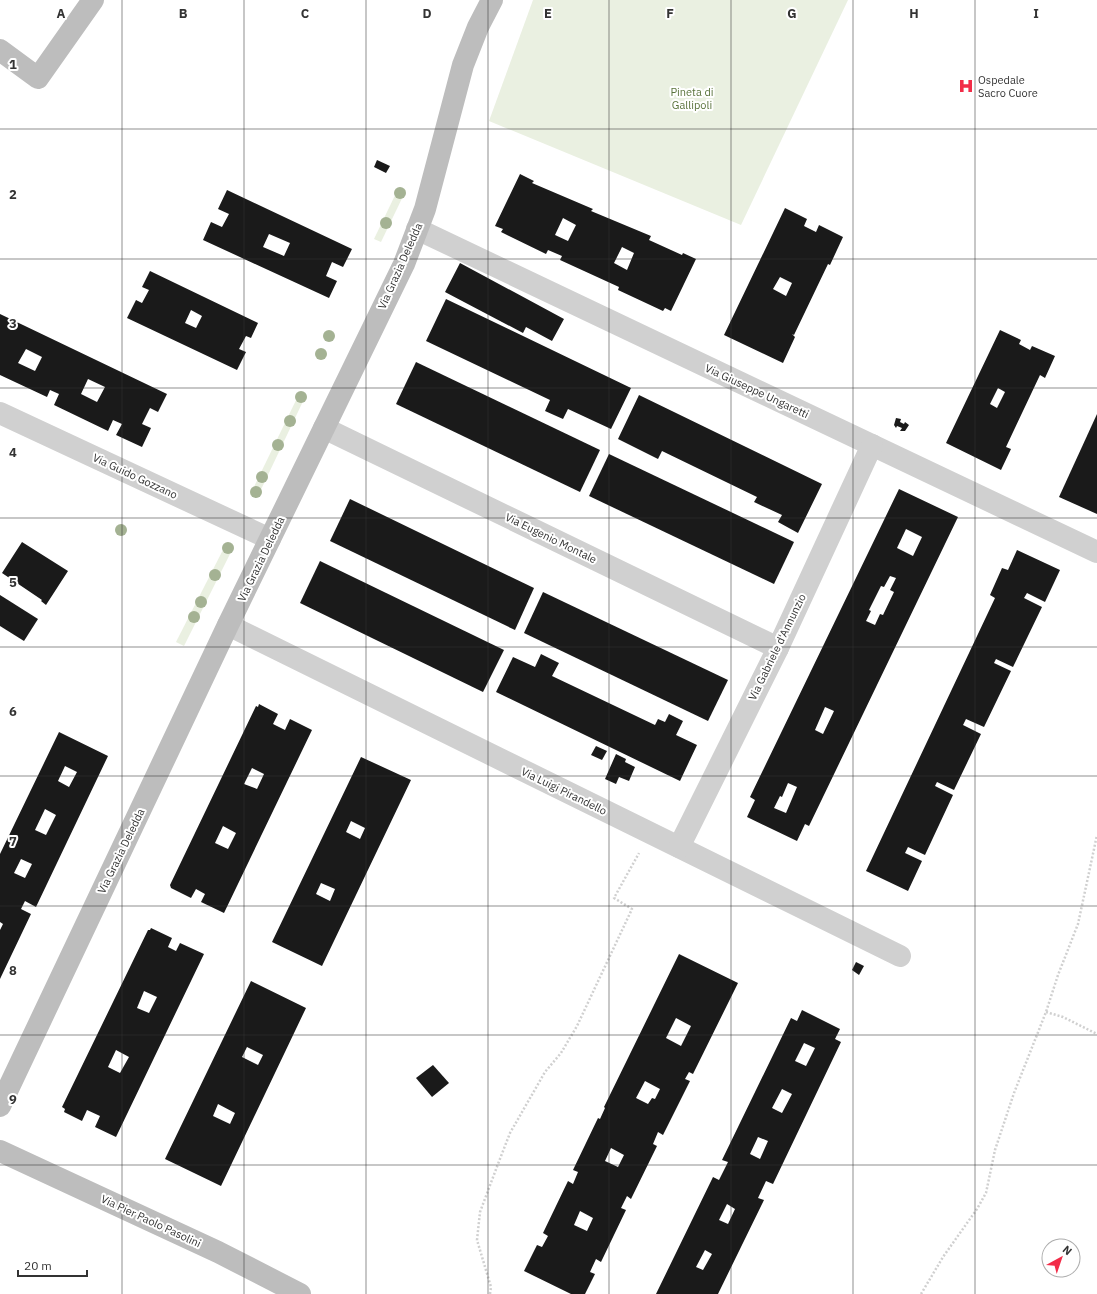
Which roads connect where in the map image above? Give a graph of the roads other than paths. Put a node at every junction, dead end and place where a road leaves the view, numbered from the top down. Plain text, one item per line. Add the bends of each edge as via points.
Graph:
1 (93, 0) edge
2 (492, 0) edge
3 (0, 50) edge
4 (417, 229) junction
5 (0, 413) edge
6 (324, 428) junction
7 (872, 445) junction
8 (270, 539) junction
9 (1097, 552) edge
10 (228, 625) junction
11 (778, 648) junction
12 (679, 847) junction
13 (900, 956) dead end
14 (0, 1106) edge
15 (0, 1151) edge
16 (300, 1294) edge

1 - 3 street via 38,78
2 - 4 street, Via Grazia Deledda via 463,65 425,209
4 - 6 street, Via Grazia Deledda via 404,264
4 - 7 street, Via Giuseppe Ungaretti
5 - 8 street, Via Guido Gozzano
6 - 8 street, Via Grazia Deledda
6 - 11 street, Via Eugenio Montale
7 - 9 street, Via Giuseppe Ungaretti
7 - 11 street, Via Gabriele d'Annunzio
8 - 10 street, Via Grazia Deledda
10 - 12 street, Via Luigi Pirandello
10 - 14 street, Via Grazia Deledda
11 - 12 street, Via Gabriele d'Annunzio
12 - 13 street, Via Luigi Pirandello
15 - 16 street, Via Pier Paolo Pasolini via 218,1252

